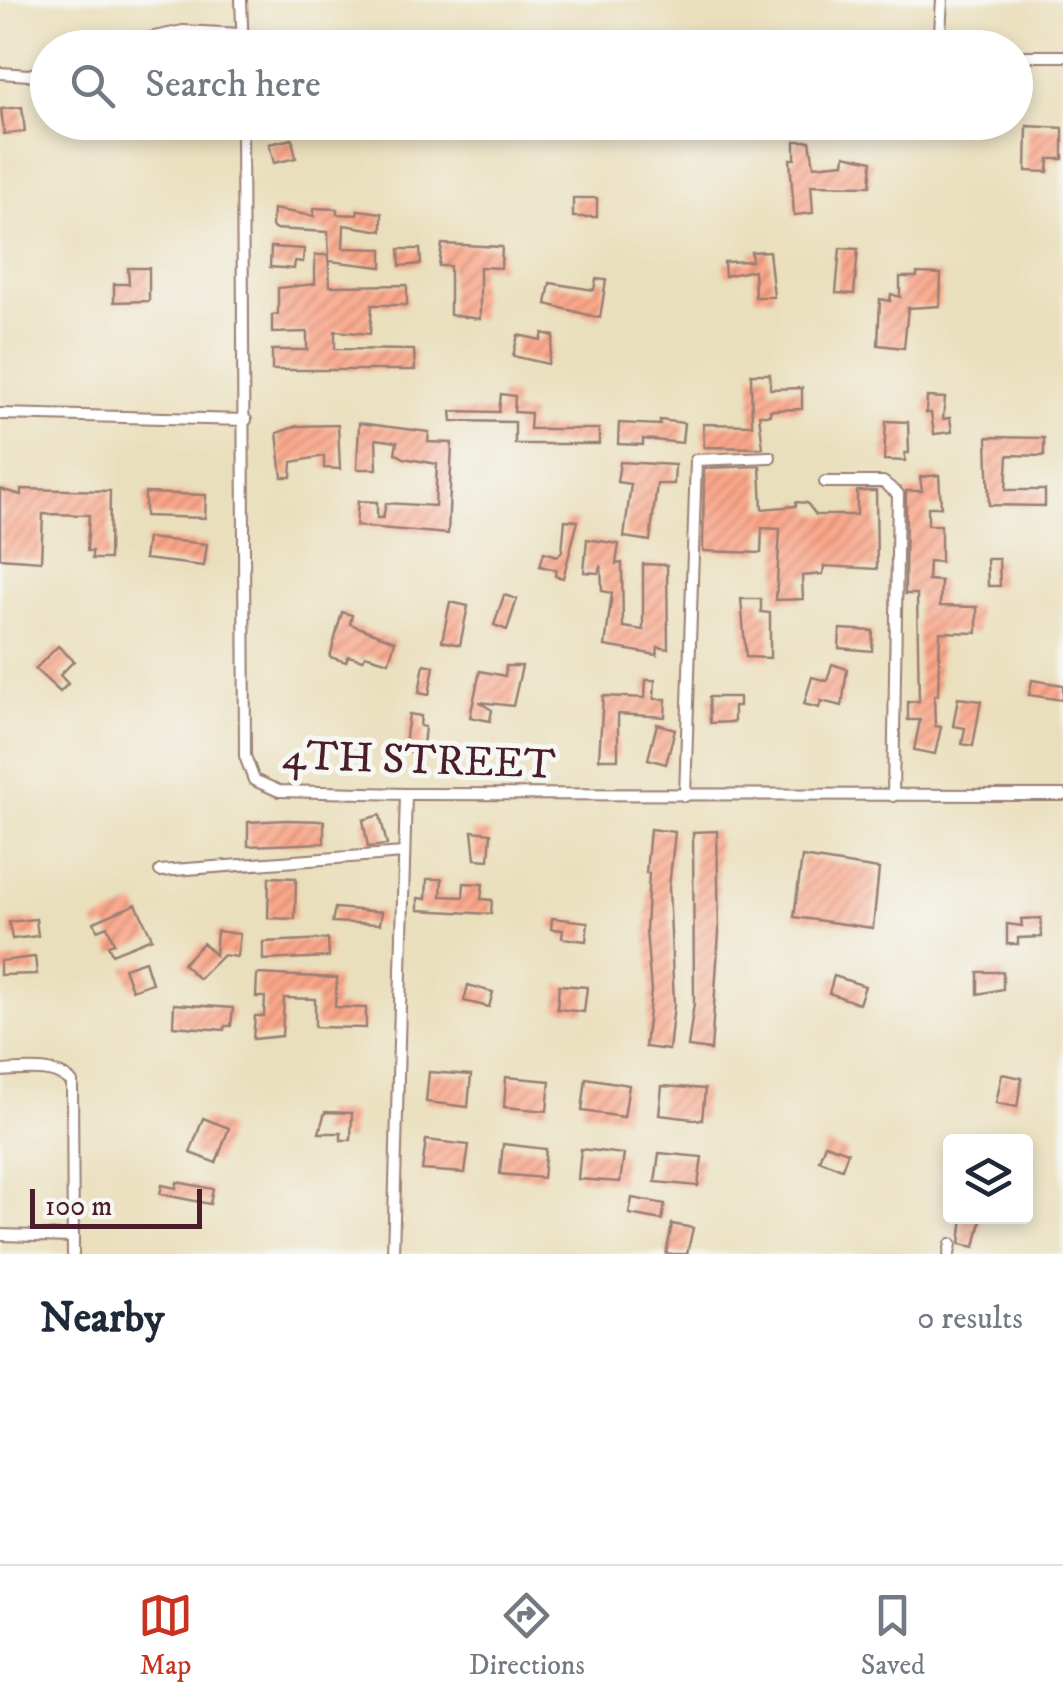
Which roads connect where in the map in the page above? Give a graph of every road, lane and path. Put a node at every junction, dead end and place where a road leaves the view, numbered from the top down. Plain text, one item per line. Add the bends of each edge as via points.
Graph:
1 (241, 0) edge
2 (942, 0) edge
3 (242, 30) edge
4 (940, 30) edge
5 (1033, 56) edge
6 (1063, 56) edge
7 (0, 73) edge
8 (30, 75) edge
9 (242, 140) edge
10 (0, 414) edge
11 (246, 420) junction
12 (770, 457) dead end
13 (826, 482) dead end
14 (406, 794) junction
15 (1063, 795) edge
16 (685, 796) junction
17 (893, 796) junction
18 (404, 853) junction
19 (160, 871) dead end
20 (0, 1070) edge
21 (0, 1235) edge
22 (73, 1238) junction
23 (73, 1254) edge
24 (393, 1254) edge

1 - 3 street
2 - 4 street
5 - 6 street
7 - 8 street
9 - 11 street, 4TH STREET
10 - 11 street
11 - 14 street, 4TH STREET via 248,769 264,787 279,790
12 - 16 street via 696,460
13 - 17 street via 883,482 898,494
14 - 16 street, 4TH STREET
14 - 18 street
15 - 17 street, 4TH STREET
16 - 17 street, 4TH STREET
18 - 19 street
18 - 24 street
20 - 22 street via 48,1070 72,1082
21 - 22 street
22 - 23 street

